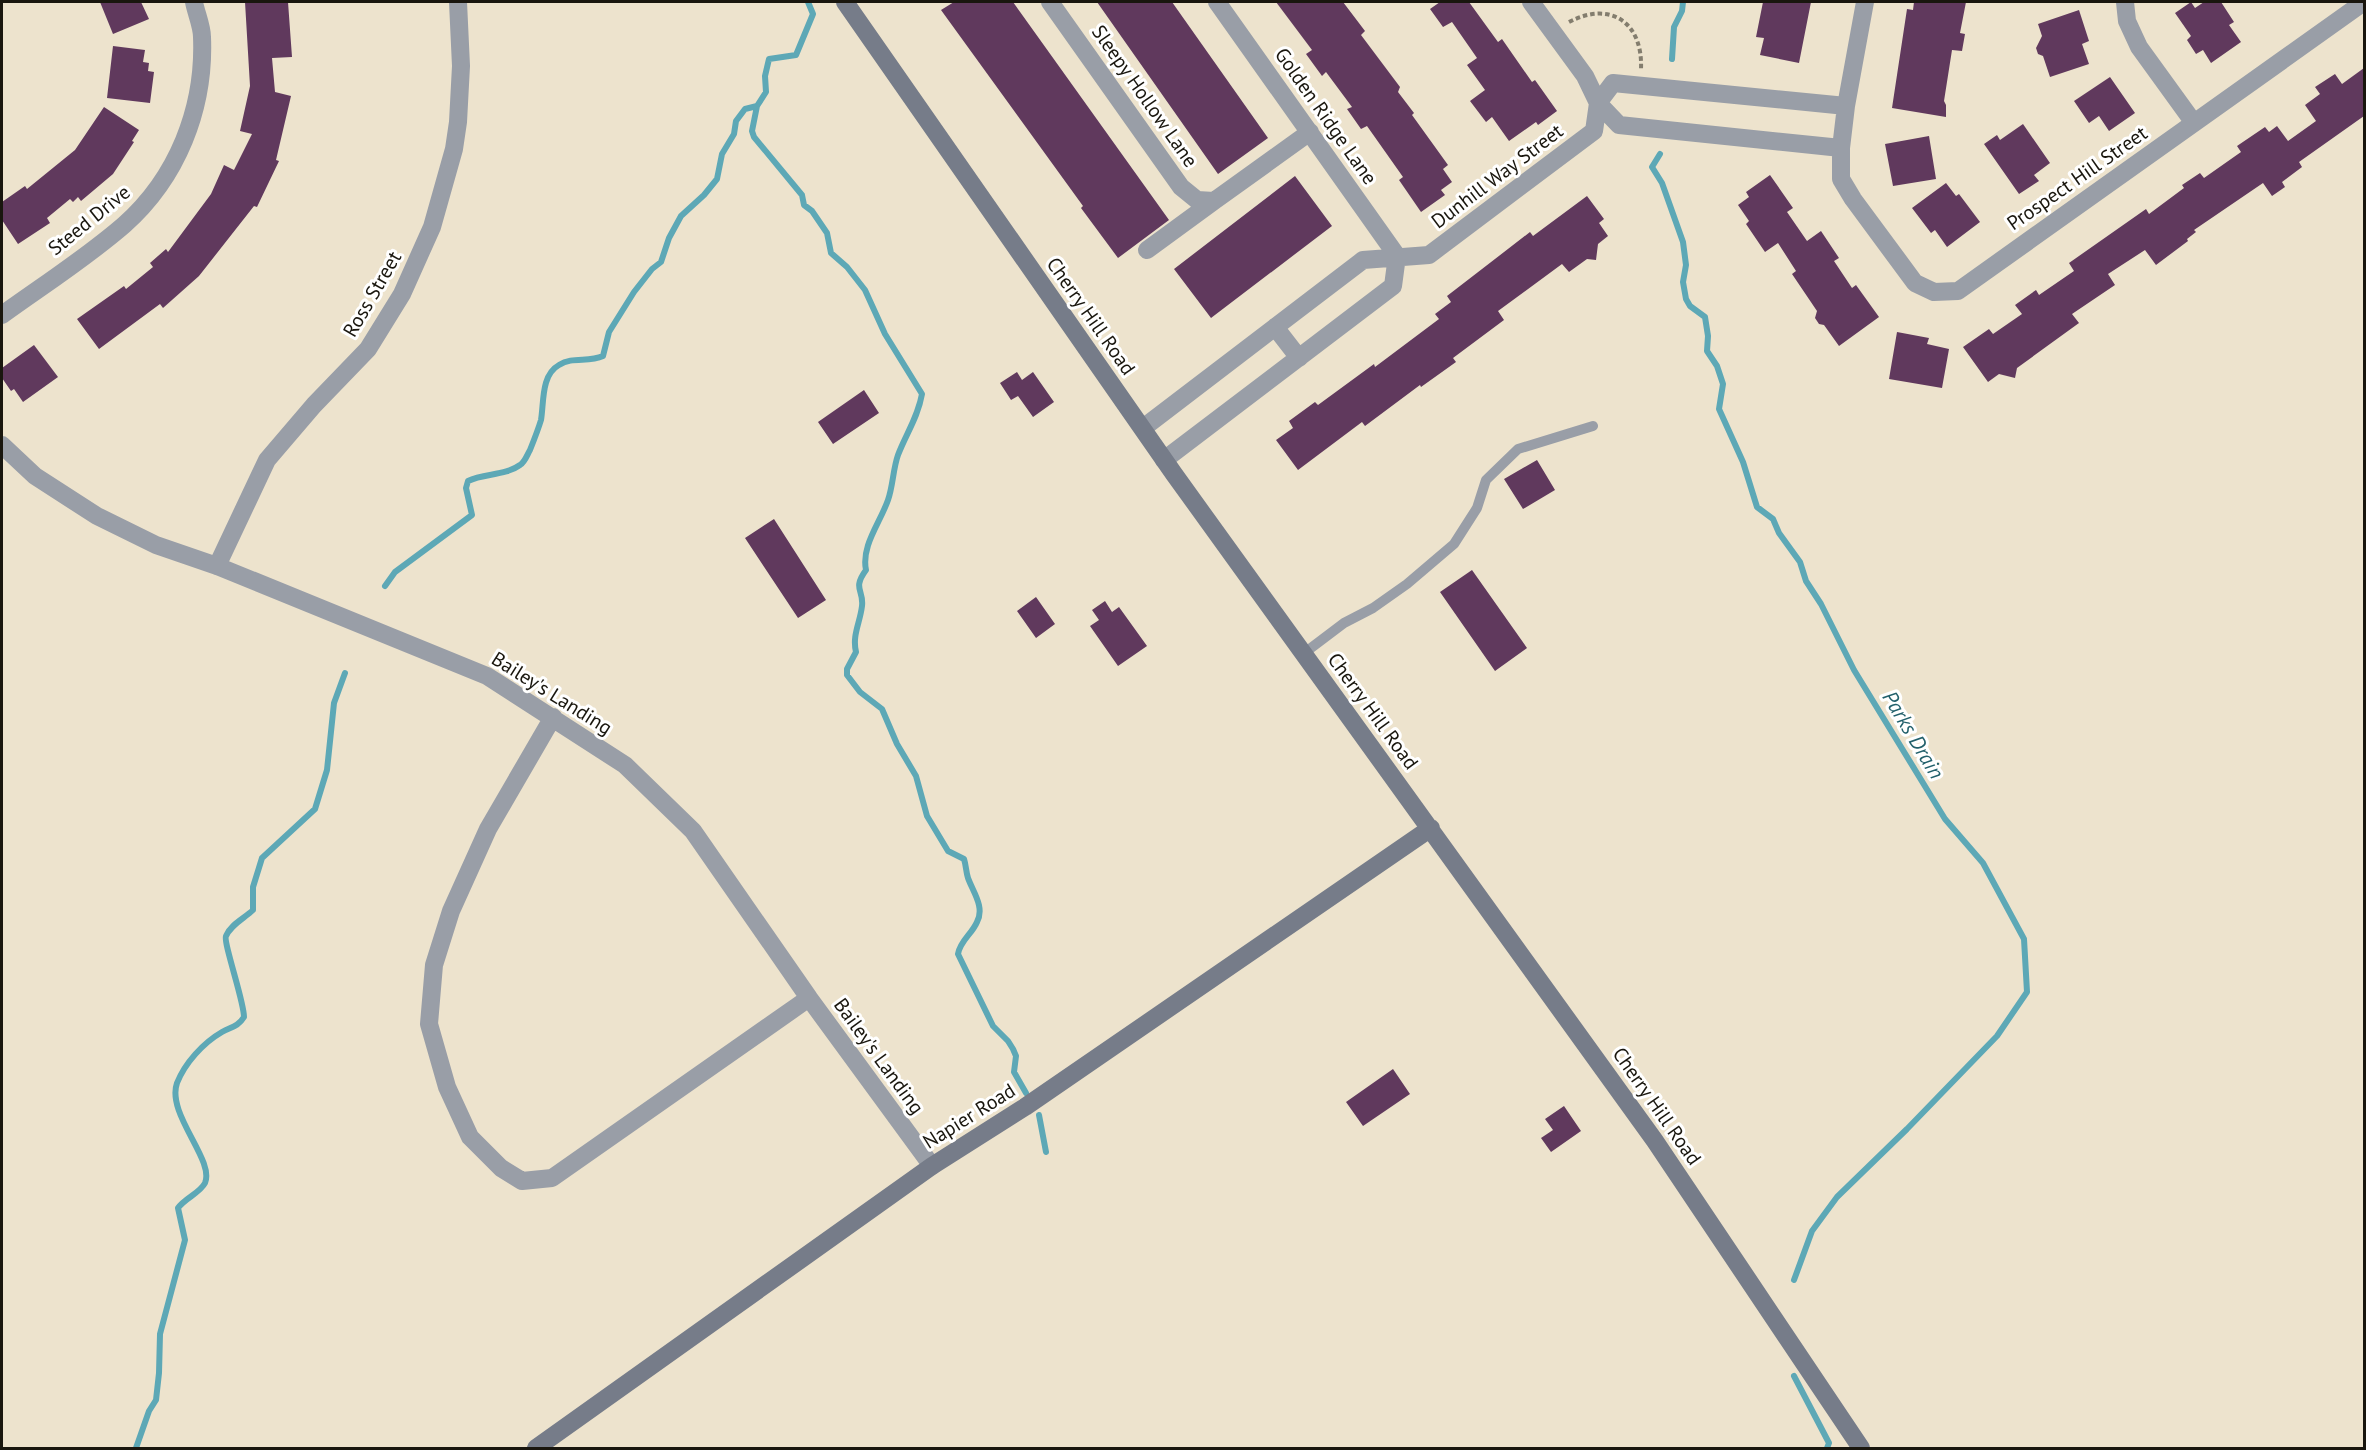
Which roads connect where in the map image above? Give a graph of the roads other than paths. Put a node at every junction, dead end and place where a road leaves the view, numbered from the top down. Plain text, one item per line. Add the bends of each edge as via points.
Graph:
1 (194, 2) edge
2 (458, 2) edge
3 (845, 2) edge
4 (1050, 2) edge
5 (1217, 2) edge
6 (1531, 2) edge
7 (1865, 2) edge
8 (2125, 2) edge
9 (2364, 2) edge
10 (1598, 103) junction
11 (1846, 106) junction
12 (2194, 123) junction
13 (1310, 132) junction
14 (1841, 148) junction
15 (1214, 201) junction
16 (1147, 250) dead end
17 (1397, 256) junction
18 (2, 315) edge
19 (1275, 327) junction
20 (1299, 358) junction
21 (1593, 426) dead end
22 (1143, 428) junction
23 (2, 445) edge
24 (1164, 460) junction
25 (217, 566) junction
26 (1303, 654) junction
27 (553, 717) junction
28 (1431, 828) junction
29 (809, 998) junction
30 (932, 1166) junction
31 (536, 1449) edge
32 (1861, 1449) edge

1 - 18 street, Steed Drive via 202,36 198,93 189,131 168,174 148,202 124,225
2 - 25 street, Ross Street via 458,122 432,227 402,294 368,349 267,460
3 - 22 street, Cherry Hill Road
4 - 15 street, Sleepy Hollow Lane via 1181,187 1197,200
5 - 13 street, Golden Ridge Lane
6 - 10 street via 1585,76
7 - 11 street
8 - 12 street via 2127,21 2139,47
9 - 12 street, Prospect Hill Street
10 - 11 street via 1613,83
10 - 14 street via 1620,125
10 - 17 street, Dunhill Way Street via 1594,131 1585,138 1430,255
11 - 14 street
12 - 14 street, Prospect Hill Street via 1958,291 1934,292 1915,283 1841,179
13 - 15 street
13 - 17 street, Golden Ridge Lane
15 - 16 street
17 - 19 street, Dunhill Way Street via 1363,260
17 - 20 street via 1393,286
19 - 20 street
19 - 22 street, Dunhill Way Street
20 - 24 street
21 - 26 lane via 1518,449 1486,480 1477,508 1454,544 1398,590
22 - 24 street, Cherry Hill Road
23 - 25 street, Bailey's Landing via 35,476 97,516 156,544
24 - 26 street, Cherry Hill Road
25 - 27 street, Bailey's Landing via 487,676
26 - 28 street, Cherry Hill Road
27 - 29 street, Bailey's Landing via 625,765 693,831
27 - 29 street via 488,829 451,911 434,965 429,1024 447,1087 470,1137 501,1168 522,1181 552,1178
28 - 30 street, Napier Road via 1025,1107
28 - 32 street, Cherry Hill Road via 1655,1141
29 - 30 street, Bailey's Landing
30 - 31 street, Napier Road

